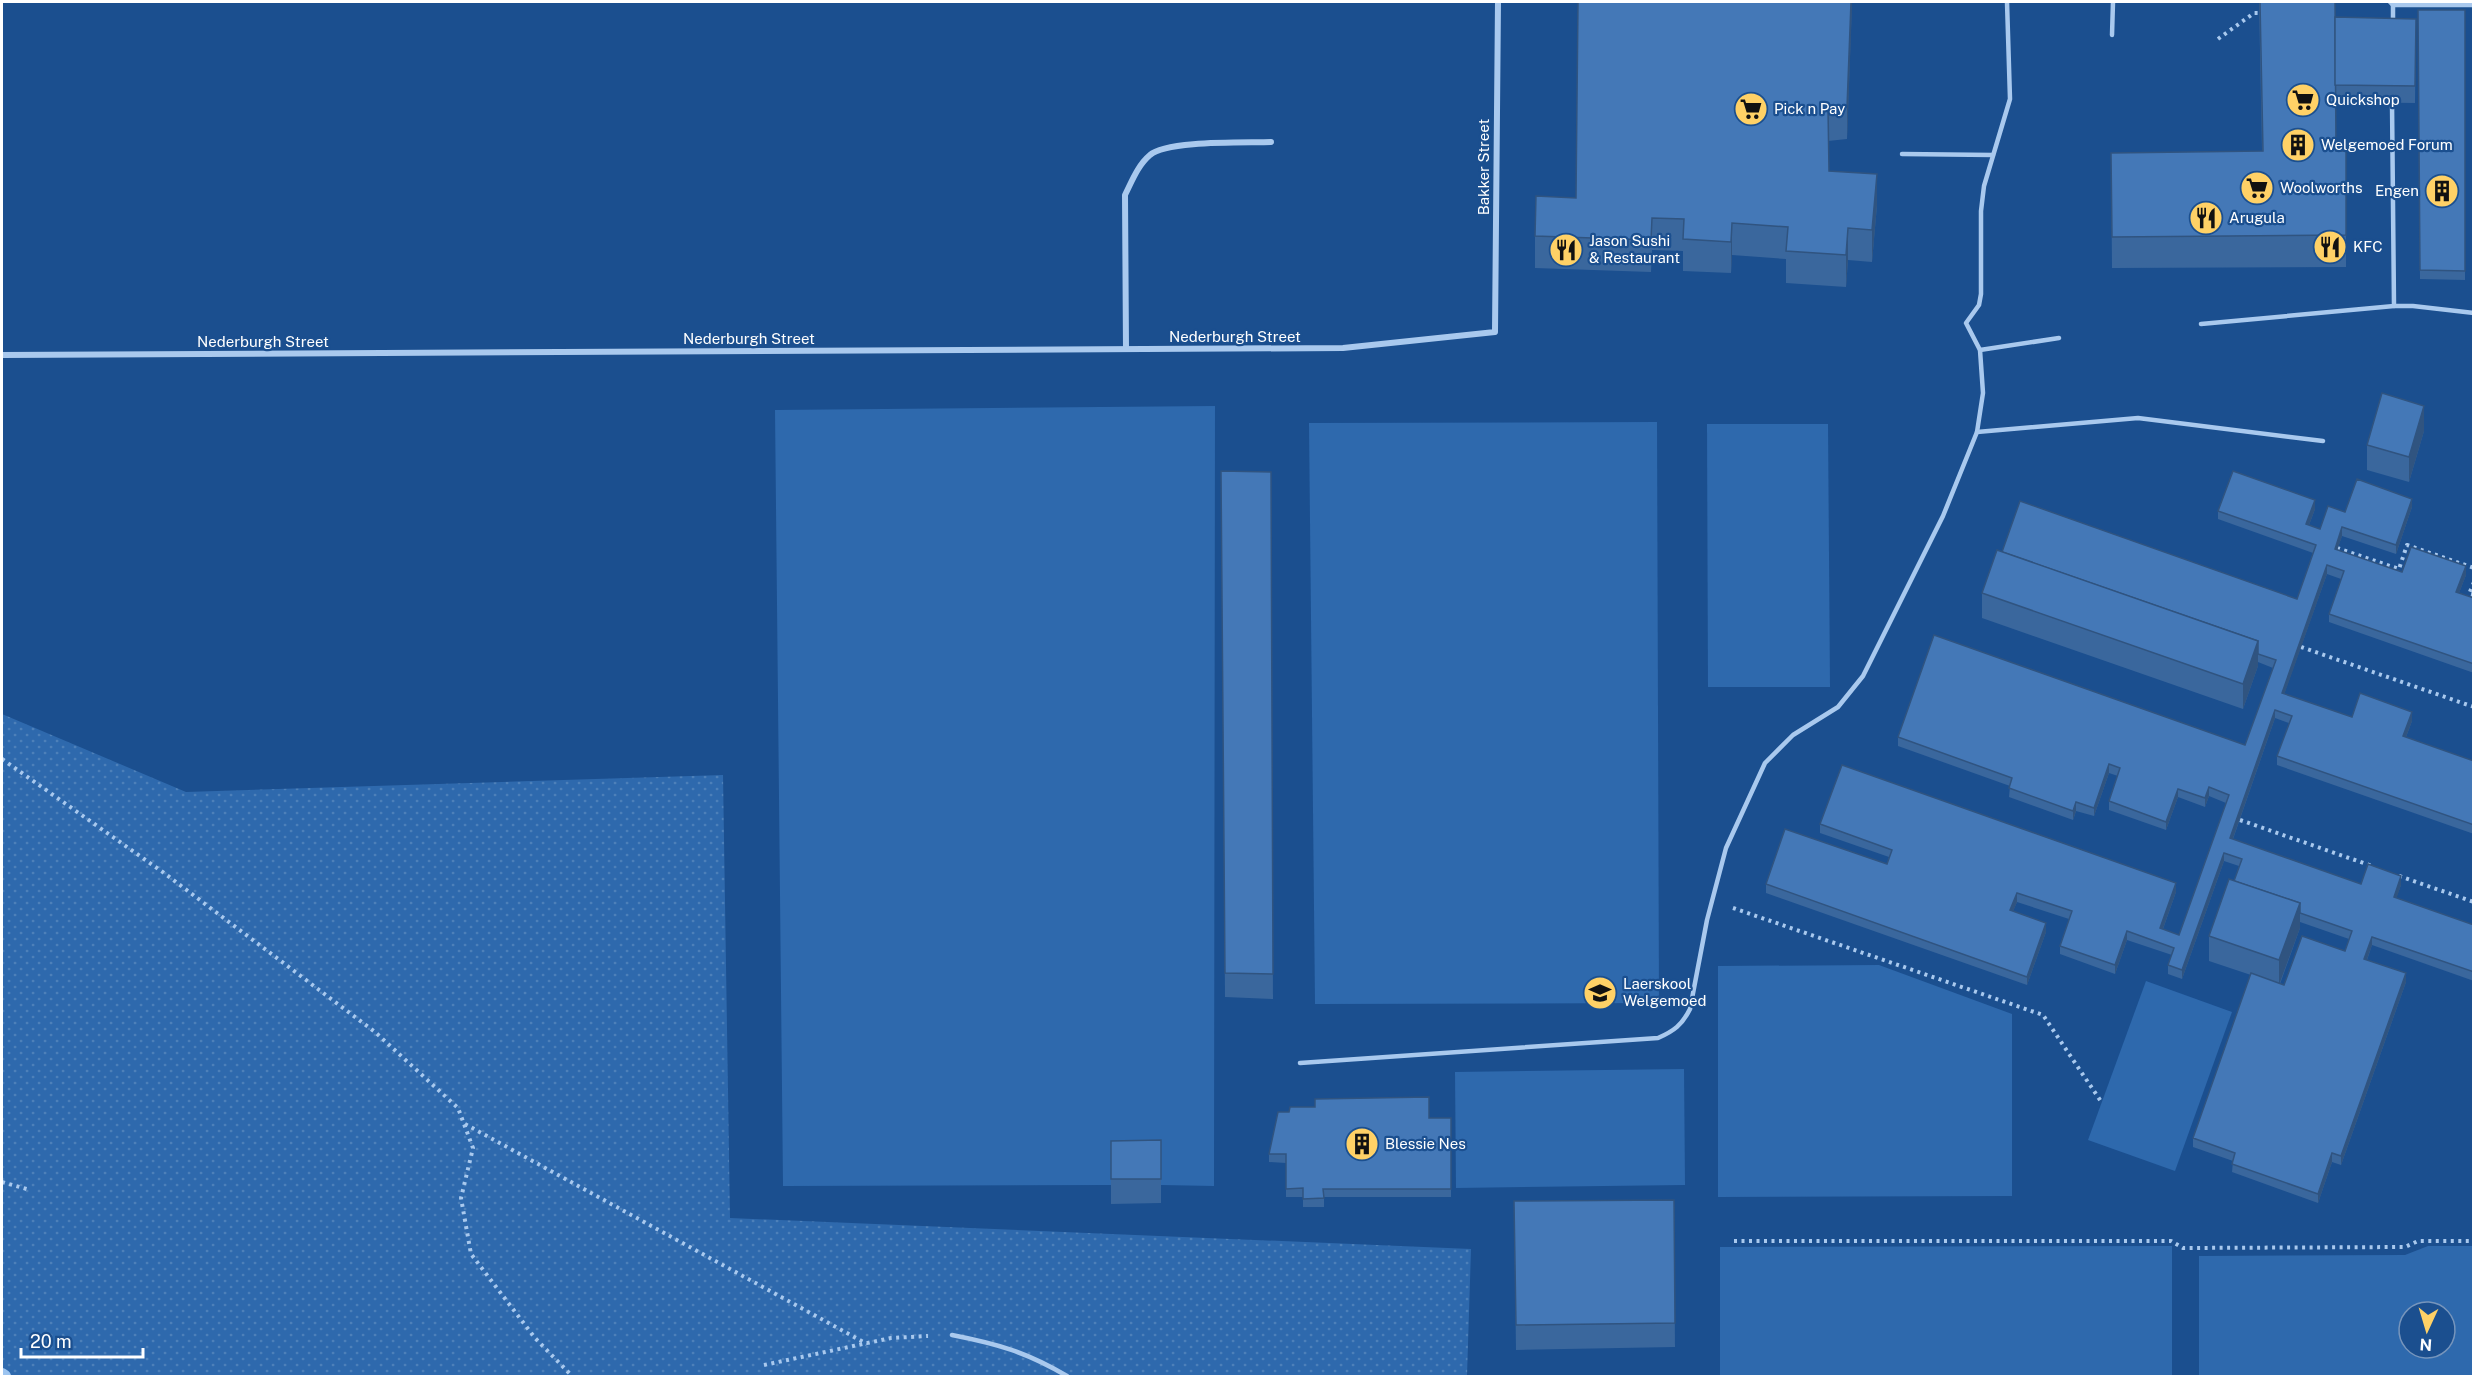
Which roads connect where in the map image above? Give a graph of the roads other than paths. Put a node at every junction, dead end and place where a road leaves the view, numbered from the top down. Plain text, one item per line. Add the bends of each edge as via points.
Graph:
1 (1498, 2) edge
2 (2007, 2) edge
3 (2113, 2) edge
4 (2391, 3) edge
5 (2474, 5) edge
6 (2112, 35) dead end
7 (2392, 35) edge
8 (2392, 102) edge
9 (1271, 142) dead end
10 (1902, 154) dead end
11 (1993, 155) junction
12 (2394, 306) junction
13 (2474, 313) edge
14 (2200, 324) dead end
15 (1495, 332) joint
16 (2059, 338) dead end
17 (1126, 349) junction
18 (1980, 350) junction
19 (2, 355) edge
20 (1977, 432) junction
21 (2323, 441) dead end
22 (1300, 1063) dead end
23 (952, 1335) road end
24 (1067, 1377) edge

1 - 15 street, Bakker Street
2 - 11 lane via 2010,99
3 - 6 lane
4 - 5 lane
4 - 7 lane
8 - 12 lane
9 - 17 street via 1172,146 1151,153 1136,172 1125,195
10 - 11 lane
11 - 18 lane via 1981,211 1982,294 1966,323
12 - 13 lane
12 - 14 lane
15 - 17 street, Nederburgh Street via 1343,348
16 - 18 lane
17 - 19 street, Nederburgh Street
18 - 20 lane via 1983,393
20 - 21 lane via 2138,418
20 - 22 lane via 1943,516 1863,676 1838,707 1793,735 1765,763 1726,848 1684,1021 1658,1038
23 - 24 lane via 1032,1356

